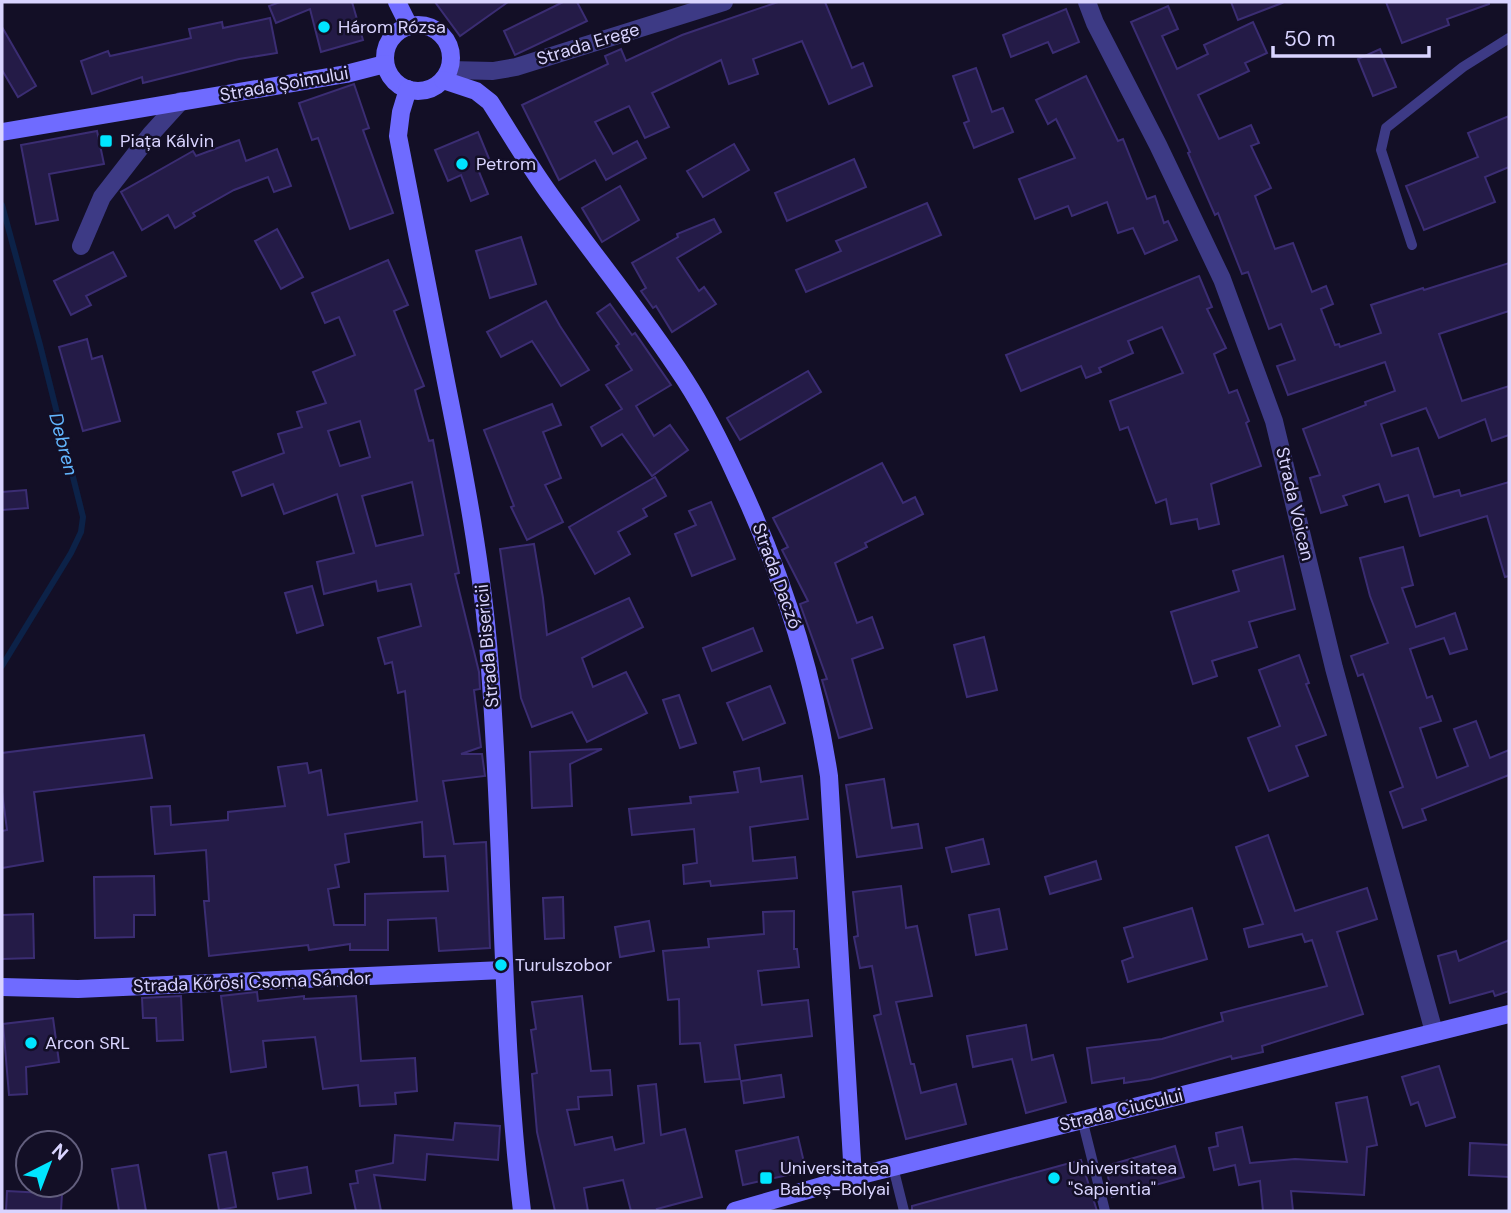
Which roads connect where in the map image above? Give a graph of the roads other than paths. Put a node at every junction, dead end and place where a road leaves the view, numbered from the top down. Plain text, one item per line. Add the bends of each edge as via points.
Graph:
1 (397, 2) edge
2 (724, 2) edge
3 (1087, 2) edge
4 (409, 26) junction
5 (1509, 38) edge
6 (386, 64) junction
7 (447, 75) junction
8 (408, 89) junction
9 (181, 101) junction
10 (2, 132) edge
11 (1412, 245) dead end
12 (81, 246) dead end
13 (503, 970) junction
14 (2, 987) edge
15 (1509, 1014) edge
16 (1434, 1032) junction
17 (1082, 1119) junction
18 (893, 1167) junction
19 (853, 1177) junction
20 (522, 1211) edge
21 (735, 1211) edge
22 (904, 1211) edge
23 (1105, 1211) edge

1 - 4 street
2 - 7 street, Strada Erege via 516,67
3 - 16 street, Strada Voican via 1222,279 1275,421 1334,668
4 - 6 street via 387,44
4 - 7 street via 419,24 439,31 446,39 451,49
5 - 11 lane via 1463,67 1386,128 1381,150
6 - 8 street via 393,79
6 - 9 street, Strada Șoimului
7 - 8 street via 429,89
7 - 19 street, Strada Daczó via 490,102 549,194 686,381 720,441 780,577 820,717 829,776
8 - 13 street, Strada Bisericii via 398,136 470,502 489,655
9 - 10 street, Strada Șoimului
9 - 12 street via 102,197
13 - 14 street, Strada Kőrösi Csoma Sándor via 78,989
13 - 20 street, Strada Bisericii
15 - 16 street, Strada Ciucului
16 - 17 street, Strada Ciucului
17 - 18 street, Strada Ciucului
17 - 23 lane
18 - 19 street, Strada Ciucului
18 - 22 lane
19 - 21 street, Strada Ciucului

